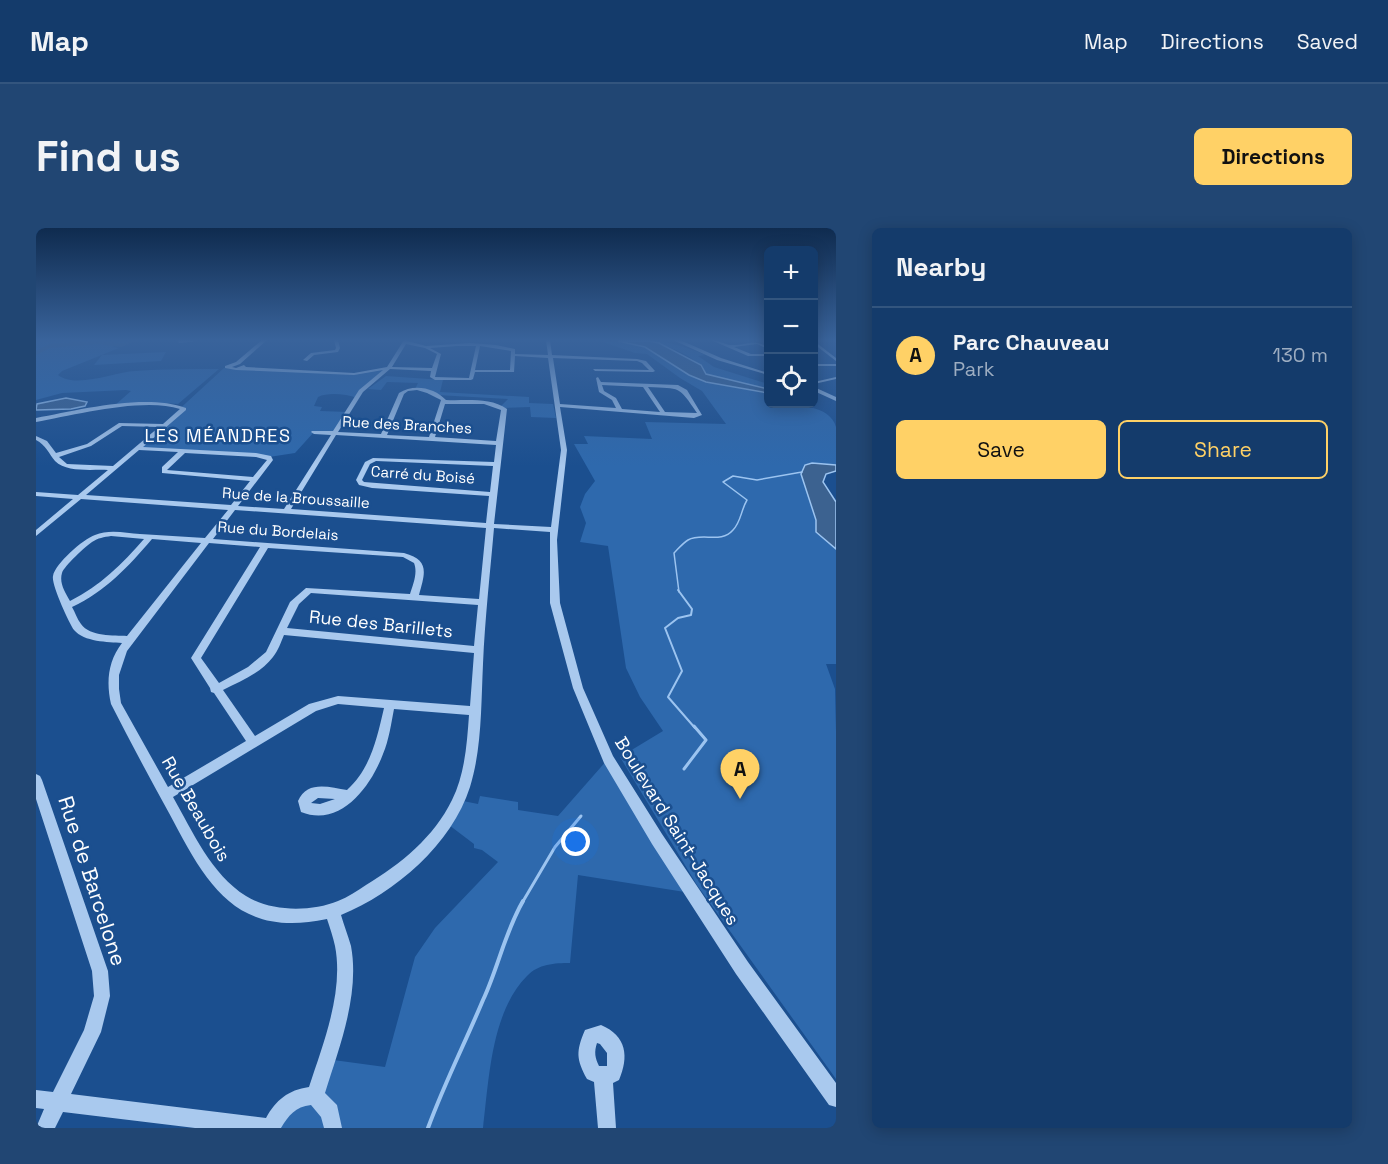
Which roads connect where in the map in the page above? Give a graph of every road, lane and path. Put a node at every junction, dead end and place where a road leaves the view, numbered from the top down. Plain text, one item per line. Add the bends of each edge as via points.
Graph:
1 (373, 382) edge
2 (554, 382) edge
3 (599, 383) joint
4 (644, 385) junction
5 (818, 391) edge
6 (836, 399) edge
7 (444, 402) junction
8 (558, 405) junction
9 (620, 410) junction
10 (664, 414) junction
11 (36, 420) edge
12 (165, 426) junction
13 (314, 432) dead end
14 (337, 433) junction
15 (382, 436) junction
16 (36, 438) edge
17 (431, 439) junction
18 (499, 443) junction
19 (137, 448) junction
20 (183, 451) junction
21 (54, 456) junction
22 (495, 464) junction
23 (113, 468) junction
24 (255, 479) junction
25 (36, 494) edge
26 (492, 494) junction
27 (81, 496) junction
28 (235, 508) junction
29 (286, 511) junction
30 (489, 525) junction
31 (554, 530) junction
32 (36, 534) edge
33 (150, 537) junction
34 (210, 540) junction
35 (266, 544) junction
36 (414, 596) junction
37 (484, 602) junction
38 (66, 606) junction
39 (280, 631) junction
40 (130, 640) junction
41 (479, 651) junction
42 (215, 689) junction
43 (390, 704) junction
44 (475, 711) junction
45 (254, 743) junction
46 (36, 780) edge
47 (166, 795) junction
48 (349, 796) dead end
49 (332, 911) junction
50 (603, 1076) dead end
51 (315, 1096) junction
52 (836, 1098) edge
53 (36, 1099) edge
54 (58, 1102) junction
55 (45, 1128) edge
56 (271, 1128) edge
57 (333, 1128) edge
58 (607, 1128) edge

1 - 14 street via 361,392
2 - 8 street, Boulevard Saint-Jacques
3 - 4 street
3 - 9 street via 602,392 614,399
4 - 10 street
4 - 10 street via 682,389 700,414
5 - 6 street
7 - 15 street via 427,391 403,391
7 - 17 street
7 - 18 street, Rue Beaubois via 503,408
8 - 9 street
8 - 31 street, Boulevard Saint-Jacques via 564,450
9 - 10 street
11 - 12 street via 65,415 71,421 80,418 80,413 131,405 183,407
12 - 19 street
12 - 21 street via 121,424 89,445
13 - 14 street, Rue des Branches
14 - 15 street, Rue des Branches
14 - 29 street
15 - 17 street, Rue des Branches
16 - 21 street via 45,441
17 - 18 street, Rue des Branches
18 - 22 street, Rue Beaubois
19 - 20 street
19 - 23 street
20 - 24 street, Rue Beaubois via 269,457
20 - 24 street via 164,472
21 - 23 street via 65,466
22 - 26 street, Rue Beaubois
22 - 26 street, Carré du Boisé via 375,459 367,463 359,480 372,486
23 - 27 street
24 - 28 street, Rue Beaubois
25 - 27 street, Rue de la Broussaille
26 - 30 street, Rue Beaubois
27 - 28 street, Rue de la Broussaille
27 - 32 street
28 - 29 street, Rue de la Broussaille
28 - 34 street, Rue Beaubois
29 - 30 street, Rue de la Broussaille
30 - 31 street, Rue de la Broussaille
30 - 37 street, Rue Beaubois
31 - 52 street, Boulevard Saint-Jacques via 555,603 578,688 608,759 691,893
33 - 34 street, Rue du Bordelais
33 - 38 street via 109,582
33 - 38 street, Rue du Bordelais via 111,534 88,541 57,574
34 - 35 street, Rue du Bordelais
34 - 40 street, Rue Beaubois
35 - 36 street, Rue du Bordelais via 411,556 420,570
35 - 42 street via 197,654 198,663
36 - 37 street
36 - 39 street via 309,590 295,602
37 - 41 street, Rue Beaubois
38 - 40 street via 78,628 88,634
39 - 41 street, Rue des Barillets
39 - 42 street via 265,660
40 - 47 street, Rue Beaubois via 117,661 112,688 116,704
41 - 44 street, Rue Beaubois
42 - 45 street
43 - 44 street
43 - 45 street via 326,702
43 - 48 street via 382,743 366,776
44 - 49 street, Rue Beaubois via 468,772 445,822 411,863
45 - 47 street
46 - 54 street, Rue de Barcelone via 100,971 102,996 92,1032
47 - 49 street, Rue Beaubois via 213,874 241,902 267,913
49 - 51 street via 343,948 343,991
50 - 58 street
51 - 56 street via 298,1096 280,1110
51 - 57 street via 330,1112
53 - 54 street
54 - 55 street, Rue de Barcelone
54 - 56 street

